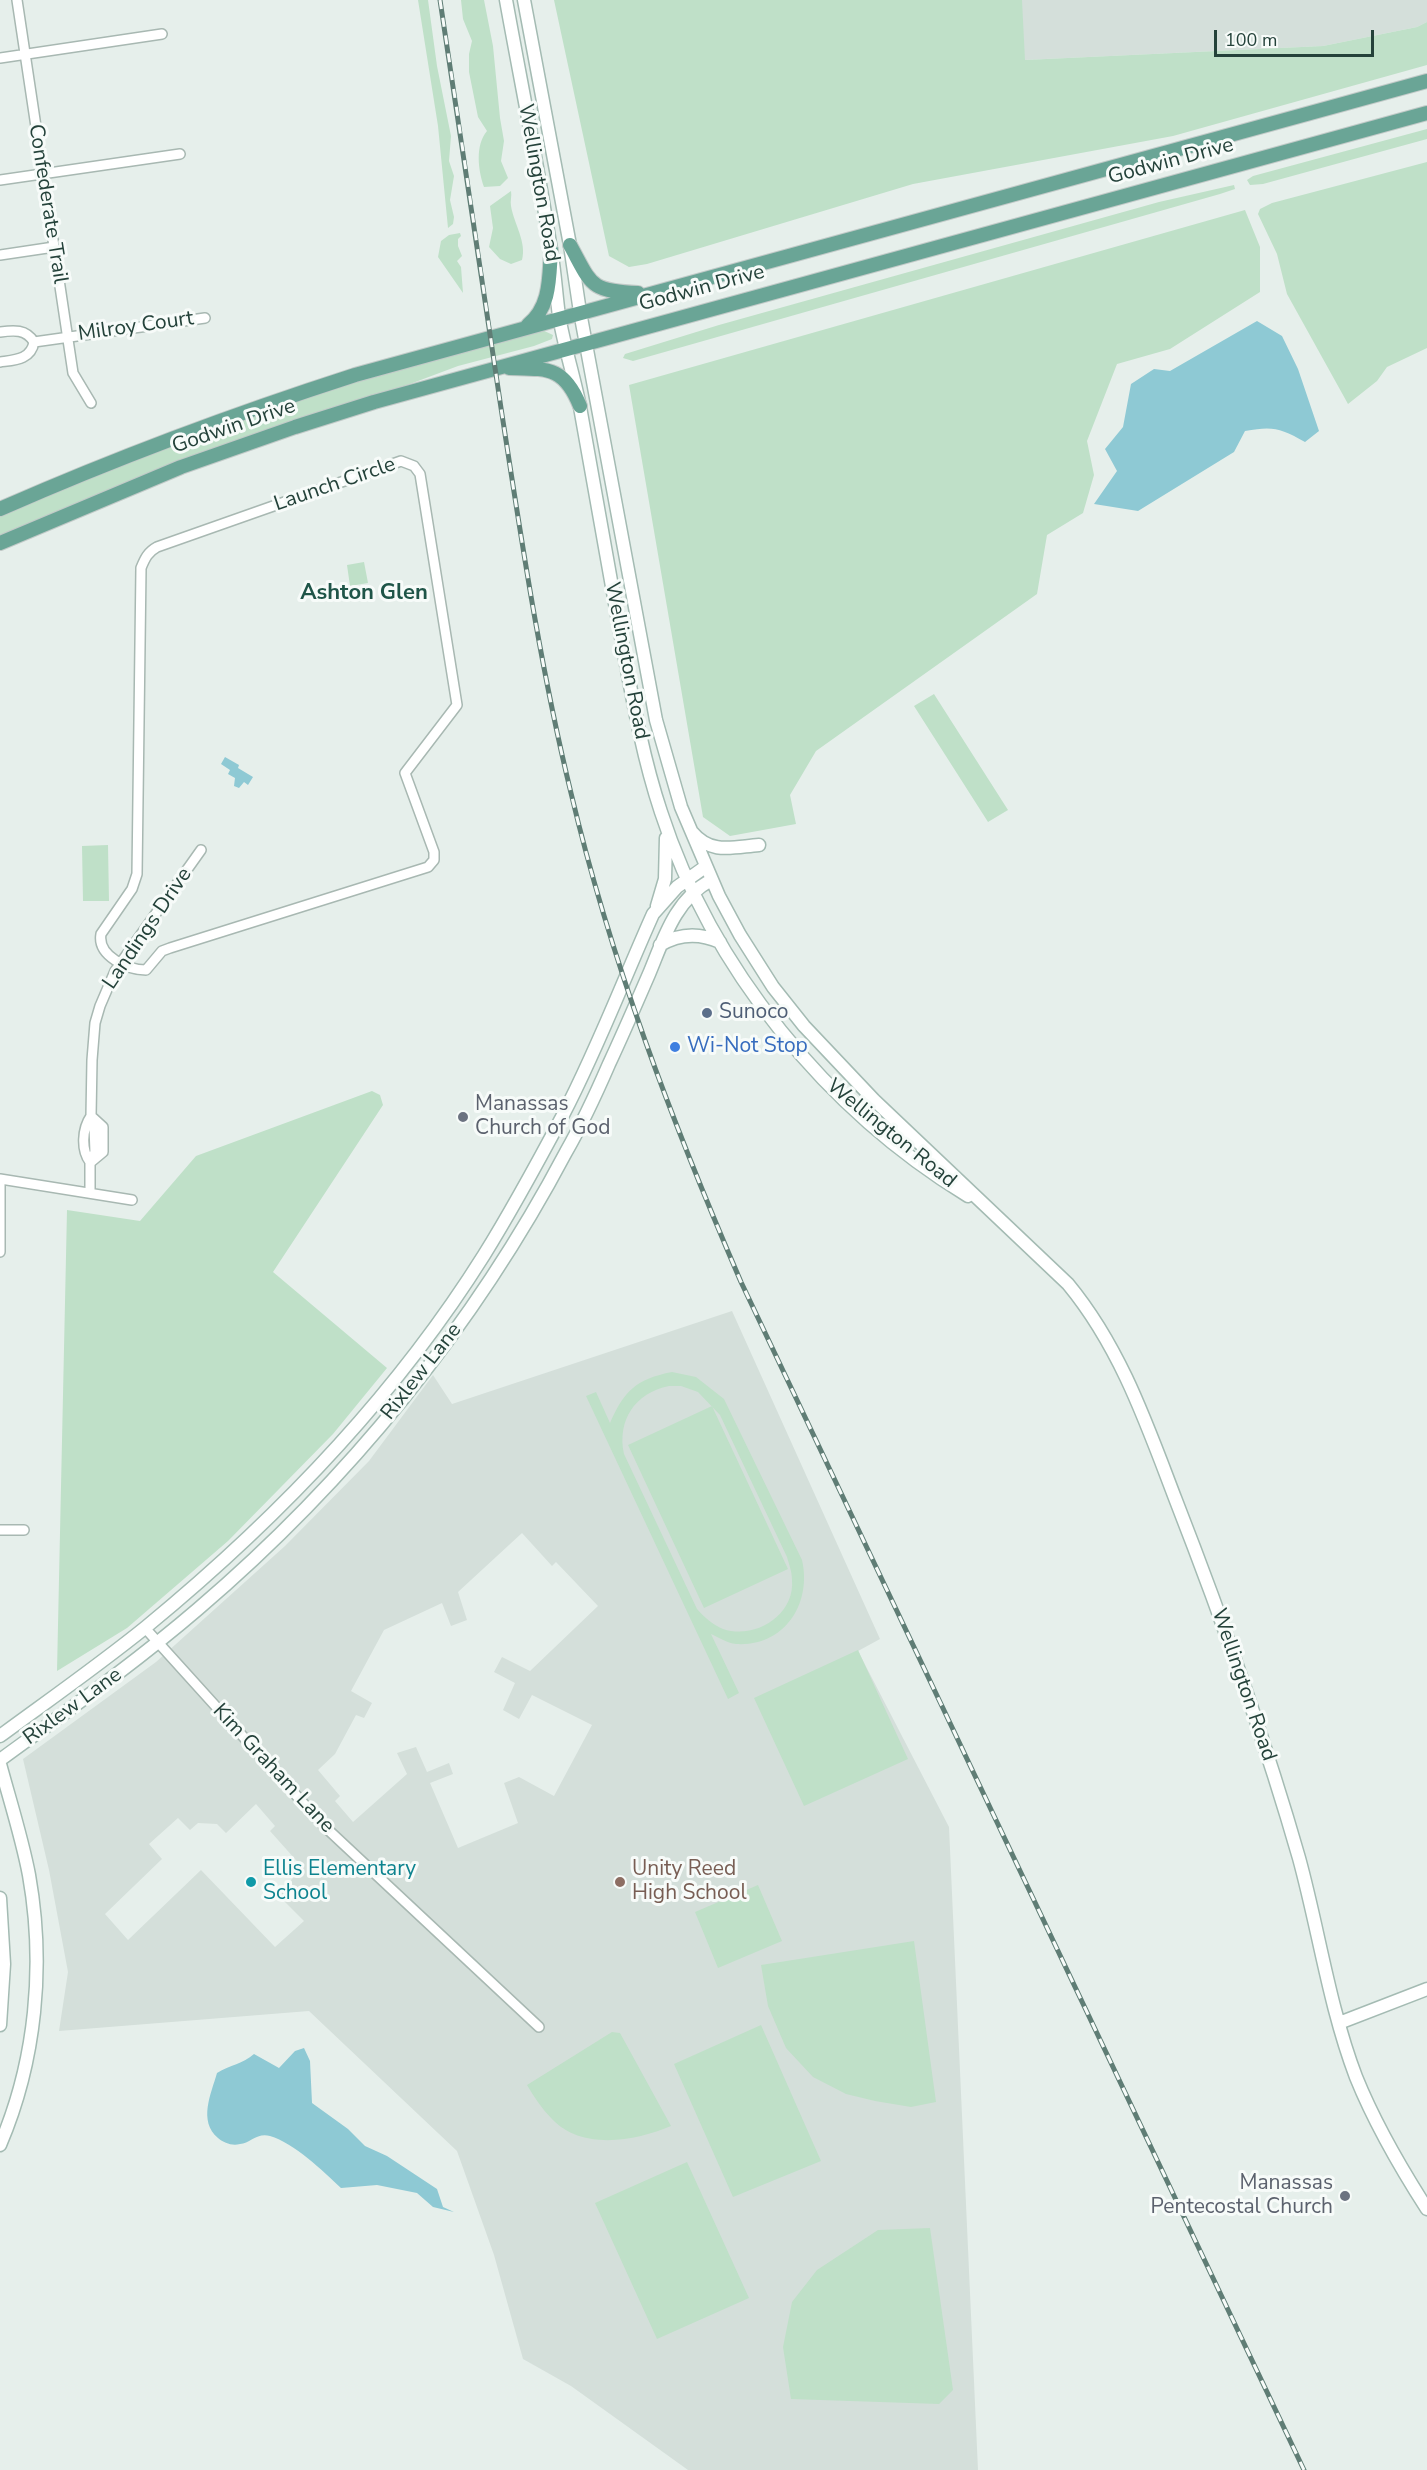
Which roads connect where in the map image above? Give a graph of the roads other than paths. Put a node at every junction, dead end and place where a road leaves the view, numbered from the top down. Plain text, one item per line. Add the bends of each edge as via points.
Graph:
1 (16, 0) edge
2 (506, 0) edge
3 (524, 0) edge
4 (162, 34) dead end
5 (25, 54) junction
6 (0, 58) edge
7 (1427, 81) edge
8 (1427, 113) edge
9 (180, 153) dead end
10 (43, 173) junction
11 (0, 180) edge
12 (570, 245) junction
13 (54, 247) junction
14 (551, 250) junction
15 (0, 255) edge
16 (649, 294) junction
17 (580, 312) junction
18 (205, 318) dead end
19 (560, 318) junction
20 (526, 327) junction
21 (0, 332) edge
22 (67, 337) junction
23 (34, 342) junction
24 (586, 343) junction
25 (567, 348) junction
26 (0, 362) edge
27 (495, 368) junction
28 (91, 403) dead end
29 (580, 406) junction
30 (0, 509) edge
31 (0, 543) edge
32 (661, 813) junction
33 (689, 829) junction
34 (759, 845) dead end
35 (201, 850) dead end
36 (705, 867) junction
37 (688, 879) junction
38 (711, 880) junction
39 (693, 891) junction
40 (653, 914) junction
41 (720, 942) junction
42 (660, 945) junction
43 (120, 964) junction
44 (91, 1116) junction
45 (90, 1162) junction
46 (0, 1179) edge
47 (90, 1193) junction
48 (132, 1200) dead end
49 (982, 1204) junction
50 (0, 1252) edge
51 (0, 1530) edge
52 (24, 1530) dead end
53 (144, 1628) junction
54 (158, 1643) junction
55 (0, 1736) edge
56 (0, 1762) edge
57 (0, 1898) edge
58 (1427, 1989) edge
59 (1339, 2024) junction
60 (0, 2025) edge
61 (540, 2027) dead end
62 (0, 2145) edge
63 (1427, 2209) edge

1 - 5 street, Confederate Trail
2 - 14 main road, Wellington Road
3 - 12 main road, Wellington Road
4 - 5 street
5 - 6 street
5 - 10 street, Confederate Trail
7 - 16 main road, Godwin Drive
8 - 24 main road, Godwin Drive
9 - 10 street
10 - 11 street
10 - 13 street, Confederate Trail
12 - 16 main road via 591,282 599,288
12 - 17 main road, Wellington Road
13 - 15 street
13 - 22 street, Confederate Trail
14 - 19 main road, Wellington Road
14 - 20 main road via 547,297 542,310
16 - 17 main road, Godwin Drive
17 - 19 main road, Godwin Drive
17 - 24 main road, Wellington Road
18 - 22 street, Milroy Court
19 - 20 main road, Godwin Drive
19 - 25 main road, Wellington Road
20 - 30 main road, Godwin Drive via 259,406
21 - 23 street via 26,332
22 - 23 street, Milroy Court
22 - 28 street, Confederate Trail via 73,373
23 - 26 street via 23,358
24 - 25 main road, Godwin Drive
24 - 33 main road, Wellington Road via 656,720
25 - 27 main road, Godwin Drive
25 - 29 main road, Wellington Road
27 - 29 main road via 555,372 570,384
27 - 31 main road, Godwin Drive via 295,427 192,463
29 - 32 main road, Wellington Road via 638,730
32 - 37 main road, Wellington Road
32 - 40 main road via 667,859
33 - 34 main road via 698,840 716,848
33 - 36 main road, Wellington Road
35 - 43 street, Landings Drive
36 - 37 main road, Rixlew Lane
36 - 38 main road, Wellington Road
37 - 39 main road, Wellington Road
37 - 40 main road, Rixlew Lane
38 - 39 main road, Rixlew Lane
38 - 49 main road, Wellington Road via 746,944 804,1026
39 - 41 main road, Wellington Road
39 - 42 main road, Rixlew Lane
40 - 53 main road, Rixlew Lane via 564,1114 483,1256 442,1316 373,1404 282,1504
41 - 42 main road via 688,935
41 - 49 main road, Wellington Road via 770,1017 839,1095 923,1165
42 - 54 main road, Rixlew Lane via 579,1129 530,1217 467,1315 405,1396 309,1506
43 - 43 street, Launch Circle via 146,970 162,951 428,867 434,860 405,773 457,705 420,474 414,466 401,461 157,547 144,559 137,873 132,889 100,940
43 - 44 street, Landings Drive via 106,988 95,1023
44 - 45 street, Landings Drive via 85,1128 84,1151
44 - 45 street, Landings Drive via 103,1127 103,1152
45 - 47 street, Landings Drive
46 - 47 street
46 - 50 street
47 - 48 street
49 - 59 main road, Wellington Road via 1046,1261 1088,1308 1131,1387 1218,1612 1273,1771 1319,1935
51 - 52 street
53 - 54 street, Kim Graham Lane
53 - 55 main road, Rixlew Lane
54 - 56 main road, Rixlew Lane
54 - 61 street, Kim Graham Lane via 323,1825
56 - 62 main road via 29,1876 36,1950 27,2057
57 - 60 main road via 4,1964
58 - 59 main road
59 - 63 main road, Wellington Road via 1368,2104

